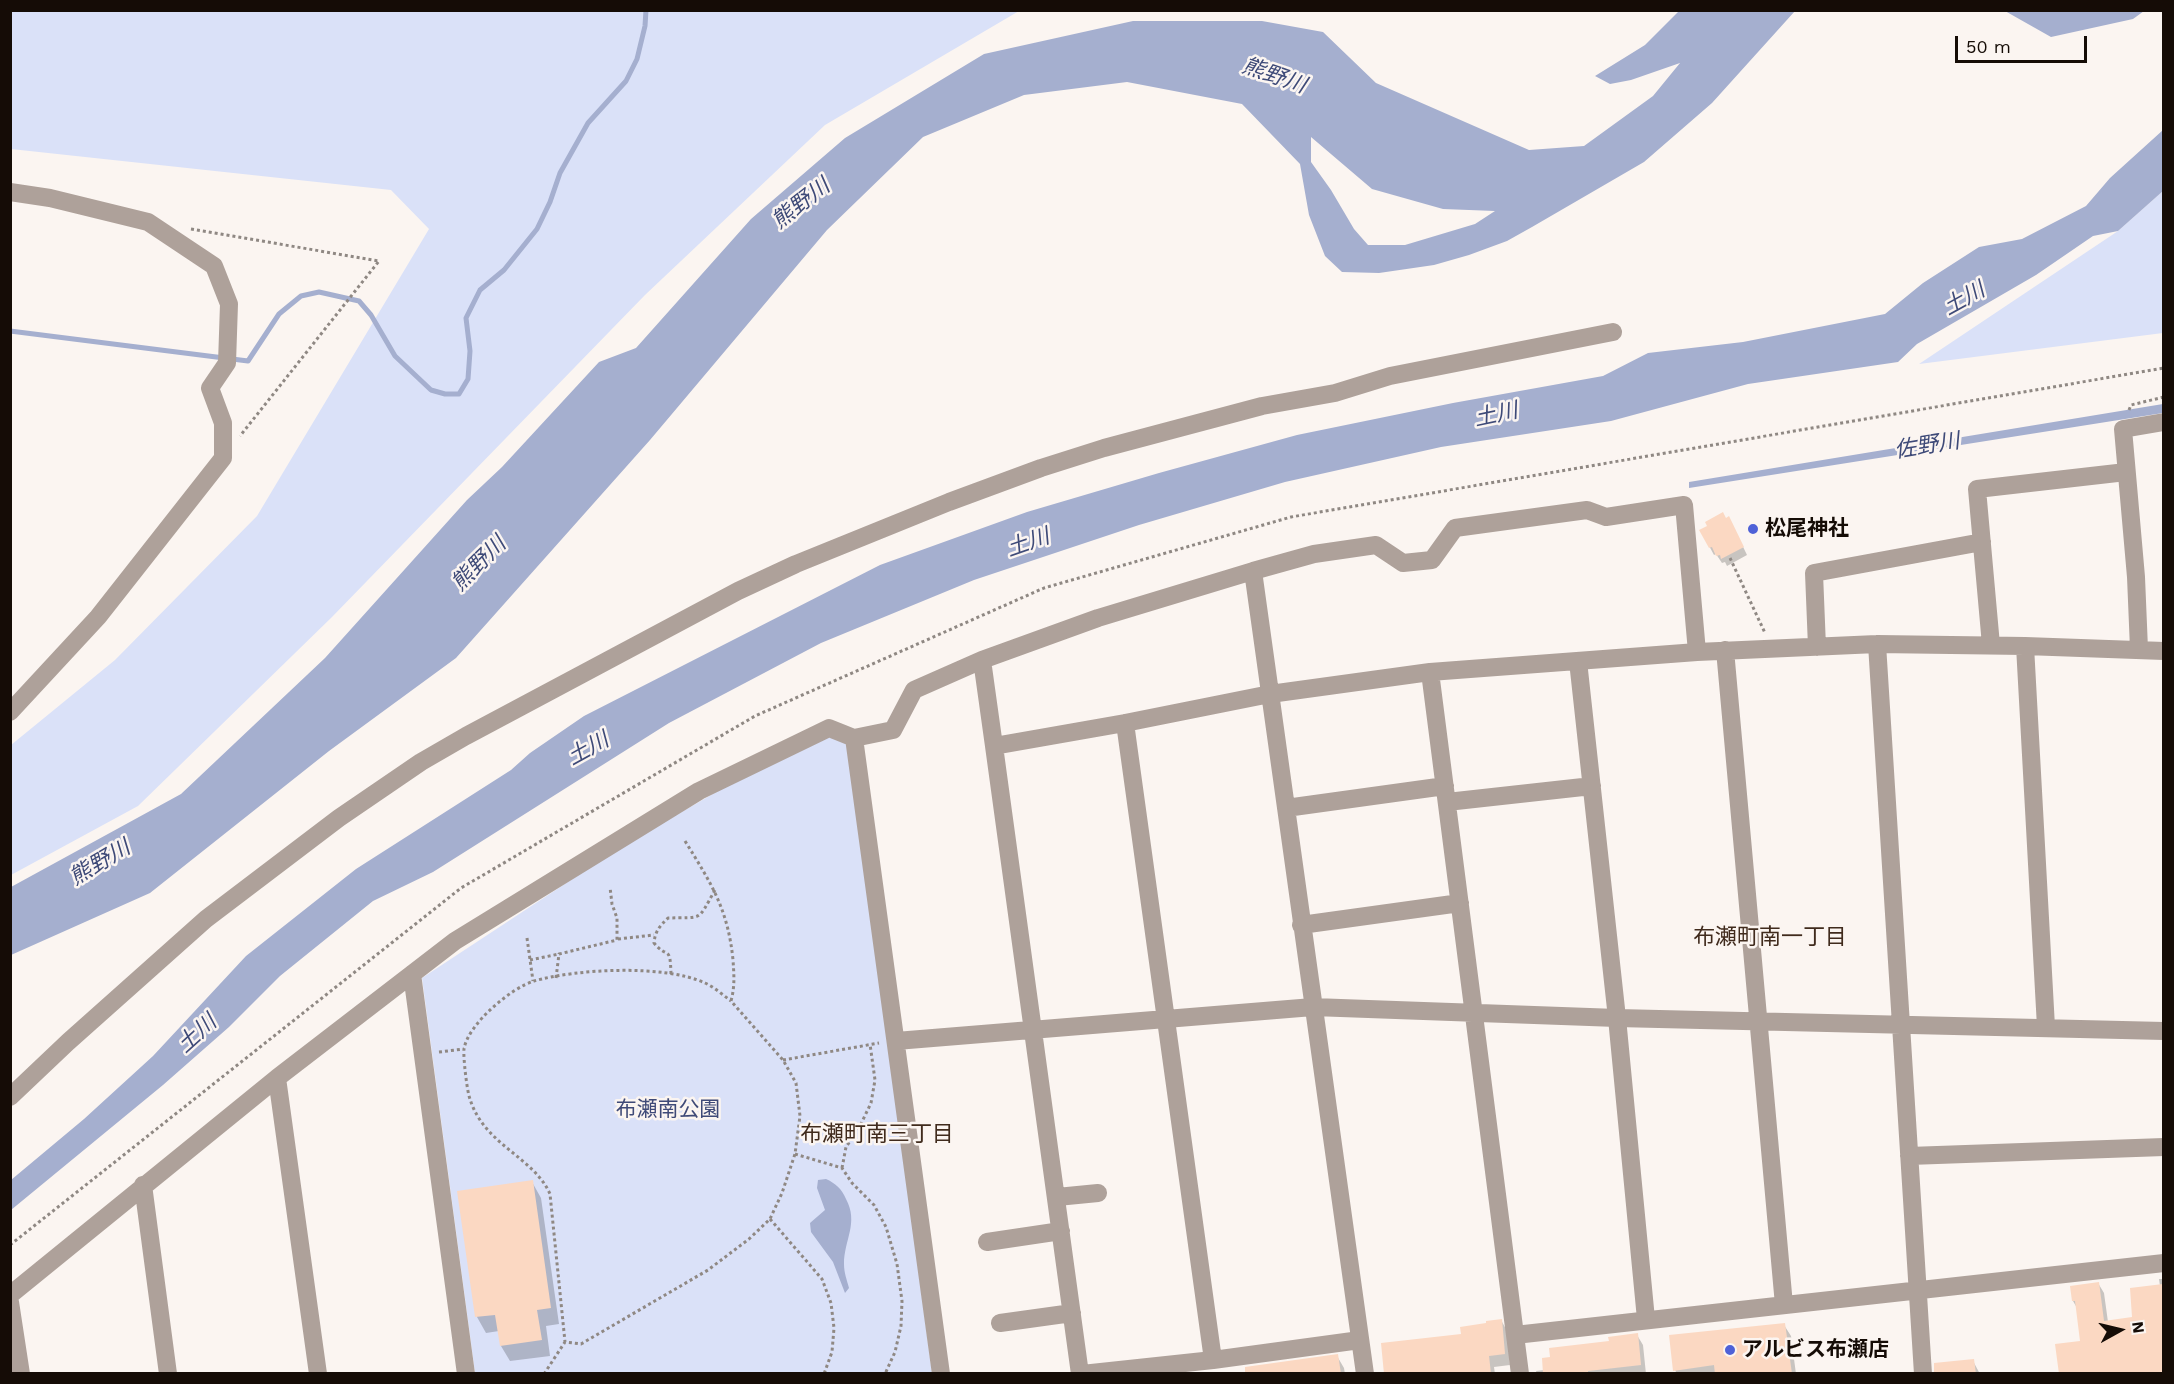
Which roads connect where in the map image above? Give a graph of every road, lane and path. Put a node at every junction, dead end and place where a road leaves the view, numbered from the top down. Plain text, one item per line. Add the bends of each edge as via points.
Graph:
1 (10, 192) edge
2 (183, 228) dead end
3 (1613, 332) dead end
4 (2163, 368) edge
5 (2163, 422) edge
6 (223, 458) junction
7 (2126, 472) junction
8 (1982, 542) junction
9 (1730, 558) dead end
10 (1253, 572) junction
11 (1877, 644) junction
12 (1990, 645) junction
13 (2025, 646) junction
14 (1816, 647) junction
15 (1772, 649) junction
16 (2139, 649) junction
17 (1725, 650) junction
18 (2163, 651) edge
19 (1697, 652) junction
20 (982, 660) junction
21 (1578, 661) junction
22 (1430, 672) junction
23 (1270, 694) junction
24 (10, 712) edge
25 (1125, 723) junction
26 (854, 738) junction
27 (994, 746) junction
28 (1592, 786) junction
29 (1446, 794) junction
30 (1286, 808) junction
31 (685, 841) dead end
32 (610, 887) dead end
33 (715, 890) junction
34 (1460, 903) junction
35 (1301, 925) junction
36 (654, 935) junction
37 (527, 938) dead end
38 (617, 939) junction
39 (559, 954) junction
40 (530, 960) junction
41 (412, 974) junction
42 (671, 974) junction
43 (555, 978) junction
44 (533, 981) junction
45 (731, 1001) junction
46 (1313, 1007) junction
47 (1474, 1012) junction
48 (1617, 1018) junction
49 (1166, 1020) junction
50 (1759, 1020) junction
51 (1901, 1025) junction
52 (2046, 1027) junction
53 (1034, 1030) junction
54 (2163, 1031) edge
55 (896, 1041) junction
56 (464, 1049) junction
57 (423, 1053) junction
58 (783, 1060) junction
59 (277, 1078) junction
60 (10, 1097) edge
61 (2163, 1147) edge
62 (795, 1154) junction
63 (1910, 1156) junction
64 (842, 1168) junction
65 (143, 1185) junction
66 (1098, 1193) dead end
67 (1057, 1197) junction
68 (770, 1219) junction
69 (1061, 1231) junction
70 (987, 1242) dead end
71 (10, 1245) edge
72 (2163, 1263) edge
73 (1918, 1290) junction
74 (10, 1295) edge
75 (10, 1302) edge
76 (1784, 1305) junction
77 (1072, 1313) junction
78 (1646, 1319) junction
79 (1000, 1323) dead end
80 (1515, 1335) junction
81 (1360, 1340) junction
82 (565, 1342) junction
83 (1213, 1360) junction
84 (21, 1374) edge
85 (168, 1374) edge
86 (318, 1374) edge
87 (466, 1374) edge
88 (544, 1374) edge
89 (824, 1374) edge
90 (885, 1374) edge
91 (941, 1374) edge
92 (1081, 1374) edge
93 (1365, 1374) edge
94 (1520, 1374) edge
95 (1923, 1374) edge

1 - 6 street via 148,222 214,266 230,304 226,363 210,388 223,423
2 - 6 path via 379,261
3 - 60 street via 1390,376 1335,393 1262,405 1104,448 949,502 738,591 465,736 339,818 206,919
4 - 71 path via 1292,517 1044,588 755,716 461,888
5 - 7 street via 2123,429
6 - 24 street via 98,617
7 - 8 street via 1977,489
7 - 16 street
8 - 12 street
8 - 14 street via 1814,573
9 - 15 path
10 - 19 street via 1314,554 1376,545 1402,563 1432,560 1455,528 1587,510 1606,517 1684,505
10 - 20 street via 1098,618
10 - 23 street
11 - 12 street
11 - 14 street
11 - 51 street
12 - 13 street
13 - 16 street
13 - 52 street
14 - 15 street
15 - 17 street
16 - 18 street
17 - 19 street
17 - 50 street
19 - 21 street
20 - 26 street via 914,690 893,730
20 - 27 street
21 - 22 street
21 - 28 street
22 - 23 street
22 - 29 street
23 - 25 street
23 - 30 street
25 - 27 street
25 - 49 street
26 - 41 street via 829,728 723,785 699,791 510,915 455,941
26 - 55 street
27 - 53 street
28 - 29 street
28 - 48 street
29 - 30 street
29 - 34 street
30 - 35 street
31 - 33 path
32 - 38 path
33 - 36 path via 701,916 668,918
33 - 45 path via 729,930 735,985
34 - 35 street
34 - 47 street
35 - 46 street
36 - 38 path
36 - 42 path via 654,943 670,956
37 - 40 path
38 - 39 path
39 - 40 path
39 - 43 path
40 - 44 path
41 - 57 street
41 - 59 street
42 - 43 path via 634,970
42 - 45 path via 705,983
43 - 44 path
44 - 56 path via 497,1004 472,1032
45 - 58 path
46 - 47 street
46 - 49 street
46 - 81 street
47 - 48 street
47 - 80 street
48 - 50 street
48 - 78 street
49 - 53 street
49 - 83 street
50 - 51 street
50 - 76 street
51 - 52 street
51 - 63 street
52 - 54 street
53 - 55 street
53 - 67 street
55 - 91 street
56 - 57 path
56 - 82 path via 469,1098 484,1126 544,1179 550,1194
57 - 87 street
58 - 62 path via 796,1083 800,1116
58 - 64 path via 870,1044 875,1080 871,1103 846,1147
59 - 65 street
59 - 86 street
61 - 63 street
62 - 64 path
62 - 68 path
63 - 73 street
64 - 90 path via 874,1205 886,1227 897,1264 901,1326
65 - 74 street
65 - 85 street
66 - 67 street
67 - 69 street
68 - 82 path via 708,1270 581,1344
68 - 89 path via 822,1279 831,1303 832,1352
69 - 70 street
69 - 77 street
72 - 73 street
73 - 76 street
73 - 95 street
75 - 84 street
76 - 78 street
77 - 79 street
77 - 92 street
78 - 80 street
80 - 94 street
81 - 83 street
81 - 93 street
82 - 88 path
83 - 92 street

